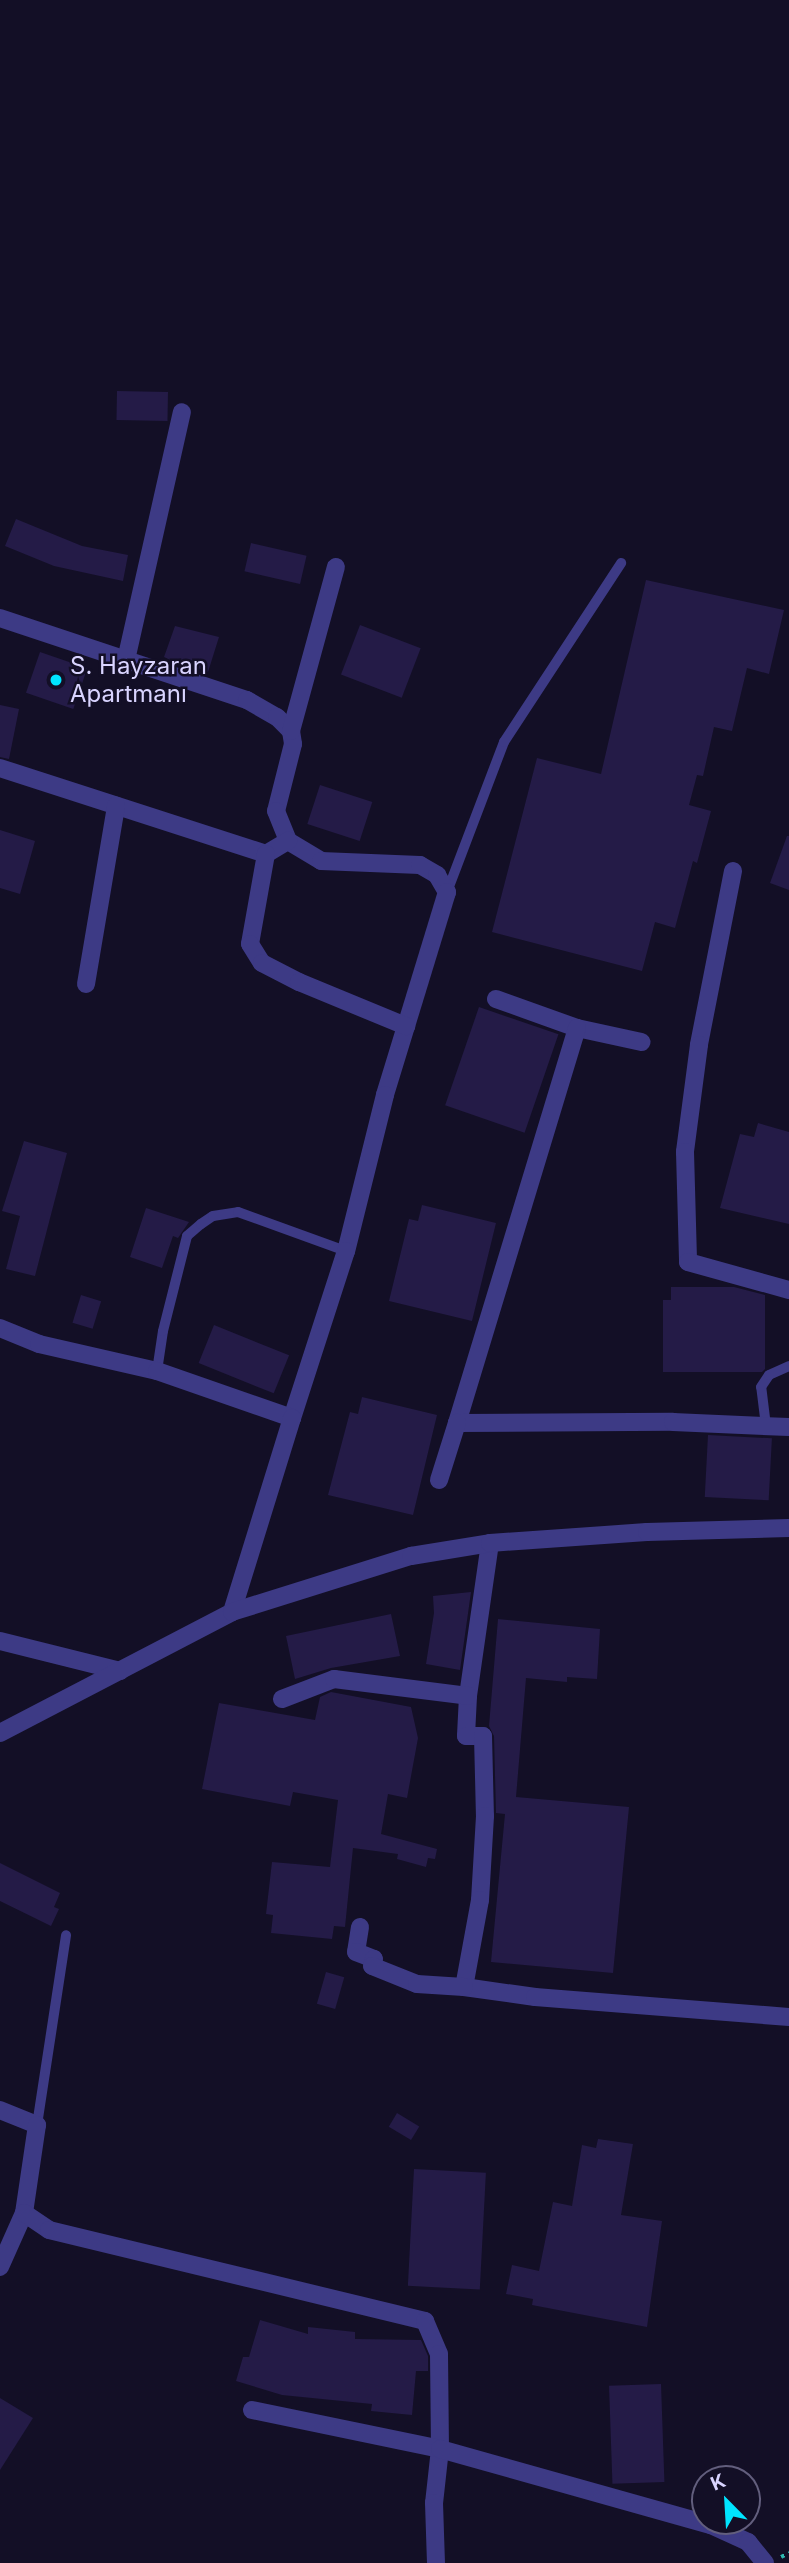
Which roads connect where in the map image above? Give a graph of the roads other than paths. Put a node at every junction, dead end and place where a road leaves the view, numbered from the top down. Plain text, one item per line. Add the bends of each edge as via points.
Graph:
1 (182, 412) dead end
2 (621, 563) dead end
3 (336, 567) dead end
4 (0, 618) edge
5 (126, 660) junction
6 (291, 731) junction
7 (0, 768) edge
8 (116, 806) junction
9 (288, 841) junction
10 (266, 854) junction
11 (733, 871) dead end
12 (447, 892) junction
13 (86, 984) dead end
14 (496, 999) dead end
15 (406, 1027) junction
16 (577, 1028) junction
17 (641, 1042) dead end
18 (345, 1251) junction
19 (789, 1290) edge
20 (0, 1328) edge
21 (789, 1366) edge
22 (157, 1371) junction
23 (292, 1418) junction
24 (457, 1423) junction
25 (766, 1426) junction
26 (789, 1427) edge
27 (439, 1480) dead end
28 (789, 1528) edge
29 (490, 1543) junction
30 (232, 1612) junction
31 (0, 1641) edge
32 (120, 1671) junction
33 (468, 1696) junction
34 (282, 1699) dead end
35 (0, 1733) edge
36 (360, 1927) dead end
37 (66, 1935) dead end
38 (464, 1987) junction
39 (789, 2017) edge
40 (0, 2110) edge
41 (37, 2125) junction
42 (24, 2213) junction
43 (0, 2267) edge
44 (252, 2410) dead end
45 (440, 2449) junction
46 (436, 2563) edge
47 (765, 2563) edge

1 - 5 street
2 - 12 lane via 504,742
3 - 6 street
4 - 5 street
5 - 6 street via 247,700
6 - 9 street via 276,811
7 - 8 street
8 - 10 street
8 - 13 street
9 - 10 street
9 - 12 street via 321,861 420,865 437,875
10 - 15 street via 250,944 262,963
11 - 19 street via 699,1045 685,1152 688,1262
12 - 15 street
14 - 16 street
15 - 18 street
16 - 17 street
16 - 24 street
18 - 22 lane via 238,1212 213,1216 187,1236
18 - 23 street
20 - 22 street via 39,1344
21 - 25 lane via 769,1376 761,1387
22 - 23 street
23 - 30 street
24 - 25 street
24 - 27 street
25 - 26 street
28 - 29 street
29 - 30 street via 411,1556
29 - 33 street
30 - 32 street
31 - 32 street
32 - 35 street
33 - 34 street via 334,1679
33 - 38 street via 466,1736 483,1736 485,1816 480,1900
36 - 38 street via 356,1952 374,1959 372,1966 417,1984
37 - 41 lane
38 - 39 street
40 - 41 street
41 - 42 street
42 - 43 street
42 - 45 street via 49,2230 425,2321 439,2354
44 - 45 street
45 - 46 street via 434,2503
45 - 47 street via 711,2525 748,2542

